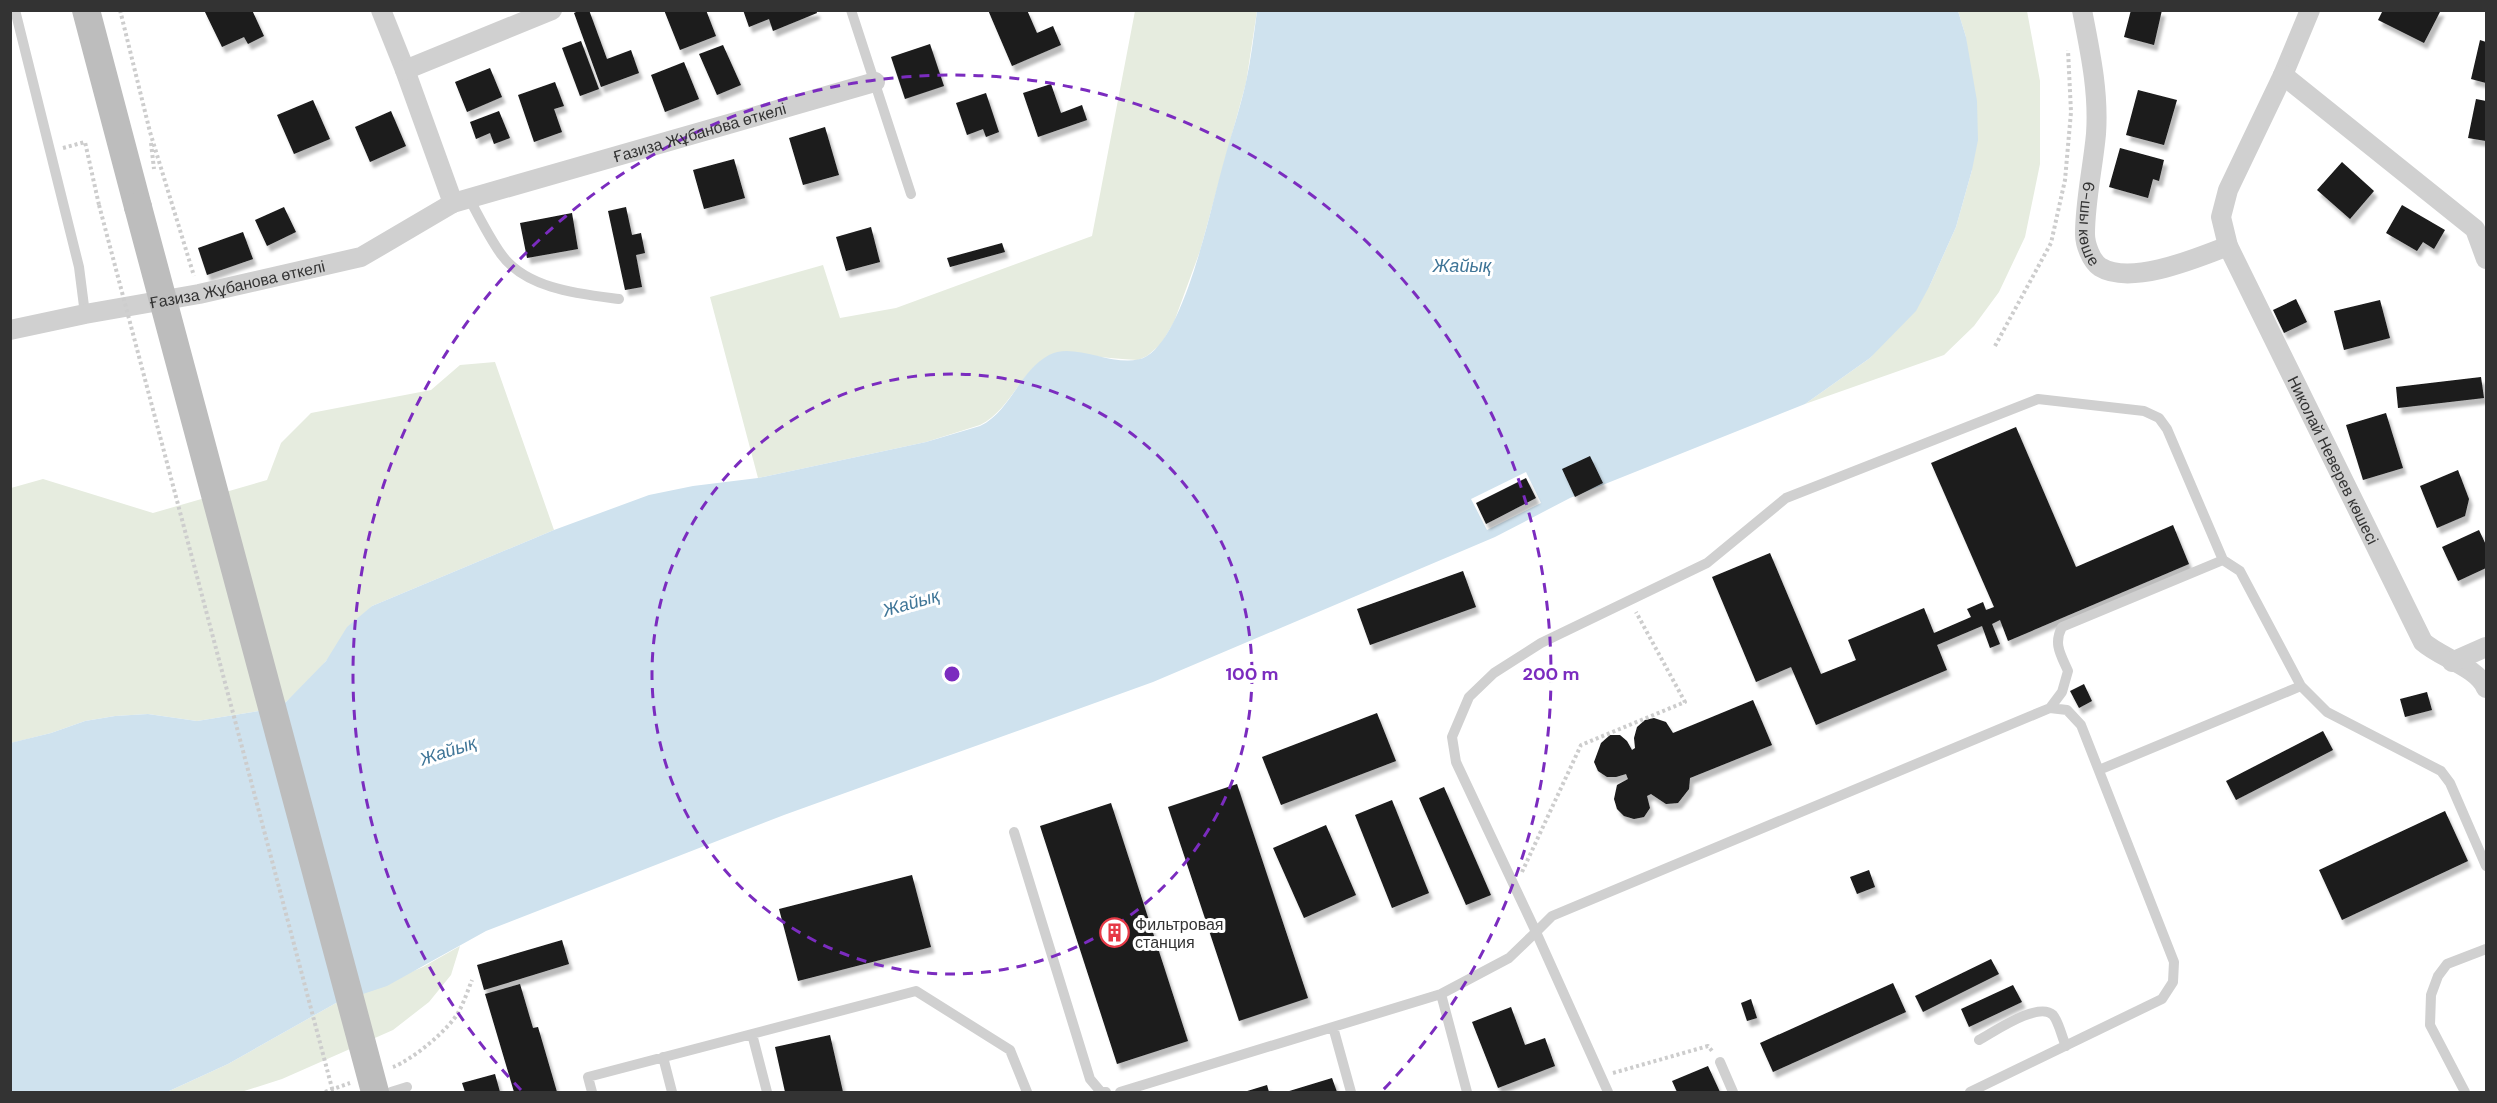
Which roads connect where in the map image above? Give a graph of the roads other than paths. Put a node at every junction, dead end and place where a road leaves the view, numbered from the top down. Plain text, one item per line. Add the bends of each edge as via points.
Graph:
1 (15, 10) edge
2 (86, 10) edge
3 (381, 10) edge
4 (552, 10) edge
5 (851, 10) edge
6 (2082, 10) edge
7 (2310, 10) edge
8 (405, 70) junction
9 (2283, 75) junction
10 (875, 82) junction
11 (911, 194) dead end
12 (461, 200) junction
13 (2228, 246) junction
14 (2487, 259) edge
15 (619, 299) dead end
16 (85, 314) junction
17 (10, 330) edge
18 (2223, 560) junction
19 (2487, 647) edge
20 (2452, 662) junction
21 (2301, 686) junction
22 (2487, 688) edge
23 (2050, 708) junction
24 (2099, 770) junction
25 (1014, 832) dead end
26 (2487, 866) edge
27 (1536, 932) junction
28 (2487, 949) edge
29 (1442, 994) junction
30 (1333, 1027) junction
31 (752, 1034) junction
32 (1979, 1040) dead end
33 (2066, 1046) junction
34 (663, 1058) junction
35 (1720, 1062) road end
36 (366, 1086) edge
37 (407, 1087) dead end
38 (391, 1092) edge
39 (592, 1092) edge
40 (672, 1092) edge
41 (767, 1092) edge
42 (1027, 1092) edge
43 (1106, 1092) edge
44 (1120, 1092) edge
45 (1351, 1092) edge
46 (1467, 1092) edge
47 (1608, 1092) edge
48 (1733, 1092) edge
49 (1970, 1092) edge
50 (2465, 1092) edge

1 - 16 lane via 79,267
2 - 36 main road, bridge
3 - 8 street
4 - 8 street
5 - 10 lane
6 - 13 street, 6-шы көше via 2094,73 2096,131 2085,237 2090,255 2098,266 2134,273 2188,261
7 - 9 street, Николай Неверев көшесі
8 - 12 street
9 - 13 street, Николай Неверев көшесі via 2228,190 2221,217
9 - 14 street via 2475,229
10 - 11 lane
10 - 12 street, Ғазиза Жұбанова өткелі
12 - 15 lane via 502,256 524,275 564,292
12 - 16 street, Ғазиза Жұбанова өткелі via 361,257 200,294
13 - 20 street, Николай Неверев көшесі via 2423,642
16 - 17 street, Ғазиза Жұбанова өткелі
18 - 21 lane via 2240,571
18 - 23 lane via 2062,627 2056,638 2068,671 2062,692
18 - 27 lane via 2167,429 2159,418 2144,411 2038,399 1786,498 1707,563 1541,643 1494,673 1469,697 1452,737 1455,762
19 - 20 street
20 - 22 street, Николай Неверев көшесі via 2474,673
21 - 24 lane
21 - 26 lane via 2327,712 2441,771
23 - 24 lane via 2067,710 2081,725
23 - 27 lane via 1552,916
24 - 33 lane via 2174,962 2173,982 2162,999
25 - 43 lane via 1090,1079 1101,1092
27 - 29 lane via 1509,958
27 - 47 lane
28 - 50 lane via 2447,964 2431,995 2430,1025
29 - 30 lane
29 - 46 lane
30 - 44 lane
30 - 45 lane
31 - 34 lane
31 - 41 lane
31 - 42 lane via 916,991 1010,1050
32 - 33 lane via 2034,1011 2045,1011 2054,1016
33 - 49 lane
34 - 39 lane via 588,1077
34 - 40 lane
35 - 48 lane
37 - 38 lane

